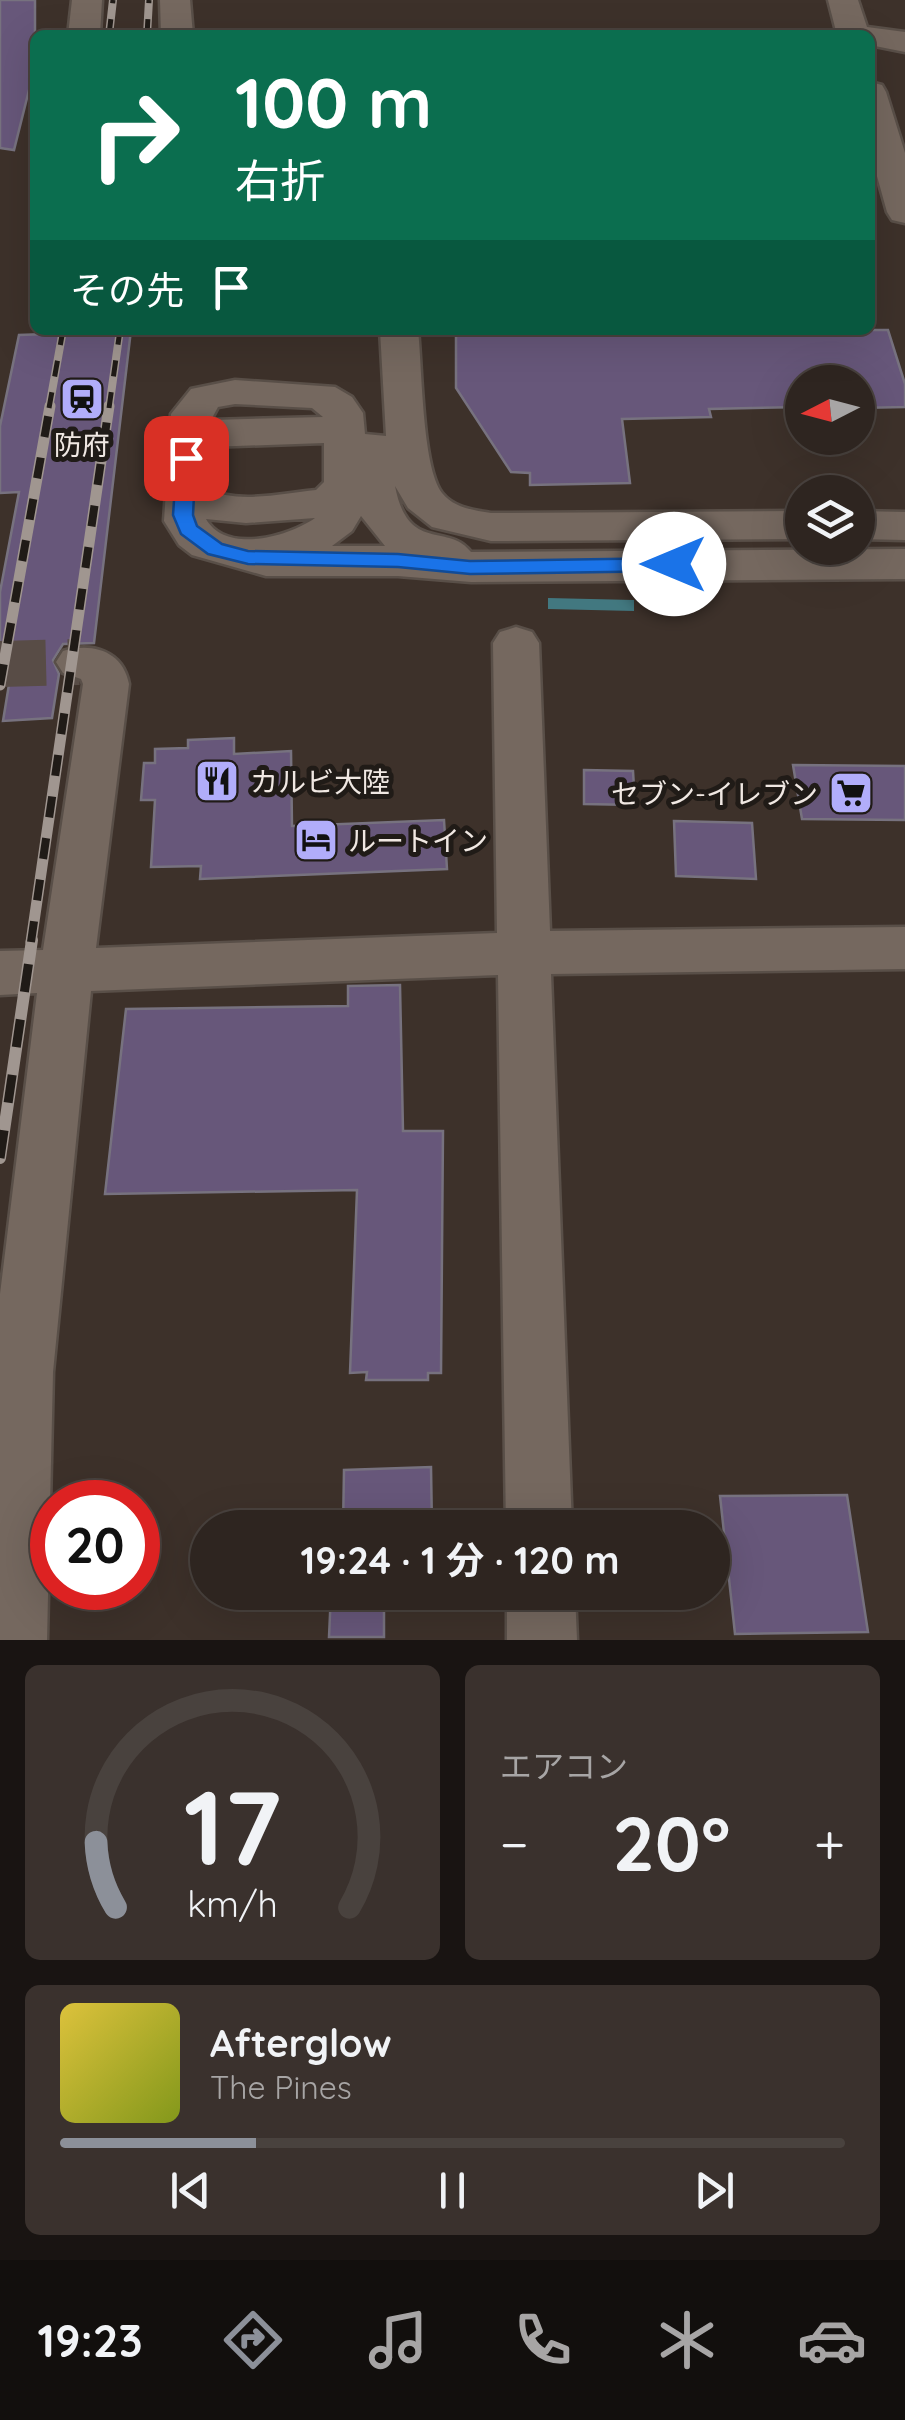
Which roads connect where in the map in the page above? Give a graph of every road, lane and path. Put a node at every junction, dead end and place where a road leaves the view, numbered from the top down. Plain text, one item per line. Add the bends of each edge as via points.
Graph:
1 (87, 0) edge
2 (175, 0) edge
3 (843, 0) edge
4 (84, 30) edge
5 (177, 30) edge
6 (857, 30) edge
7 (875, 37) edge
8 (905, 42) edge
9 (875, 109) edge
10 (905, 212) edge
11 (373, 335) edge
12 (398, 335) edge
13 (387, 384) junction
14 (235, 392) junction
15 (344, 422) junction
16 (189, 425) junction
17 (344, 487) junction
18 (184, 491) junction
19 (785, 525) edge
20 (875, 525) edge
21 (905, 526) edge
22 (226, 552) junction
23 (905, 564) edge
24 (520, 565) junction
25 (516, 643) dead end
26 (79, 662) dead end
27 (905, 948) edge
28 (522, 953) junction
29 (0, 973) edge
30 (66, 973) junction
31 (538, 1510) edge
32 (541, 1610) edge
33 (12, 1640) edge
34 (542, 1640) edge

1 - 4 street
2 - 5 street
3 - 6 street
7 - 8 street
9 - 10 street
11 - 13 street
12 - 13 street
13 - 14 street via 284,382
13 - 19 street via 411,481 429,506 453,521 492,527
13 - 24 street via 373,493 381,519 435,552
14 - 15 street via 321,396 338,406
14 - 16 street via 205,398
15 - 16 street via 330,430 208,434
15 - 17 street
16 - 18 street
17 - 18 street via 330,502 215,508 190,500
17 - 22 street via 339,518 315,538
18 - 22 street via 188,530
20 - 21 street
22 - 24 street via 266,561
23 - 24 street
25 - 28 street
26 - 30 street via 95,665 106,684
27 - 28 street
28 - 30 street
28 - 31 street
29 - 30 street
30 - 33 street via 22,1372
32 - 34 street

